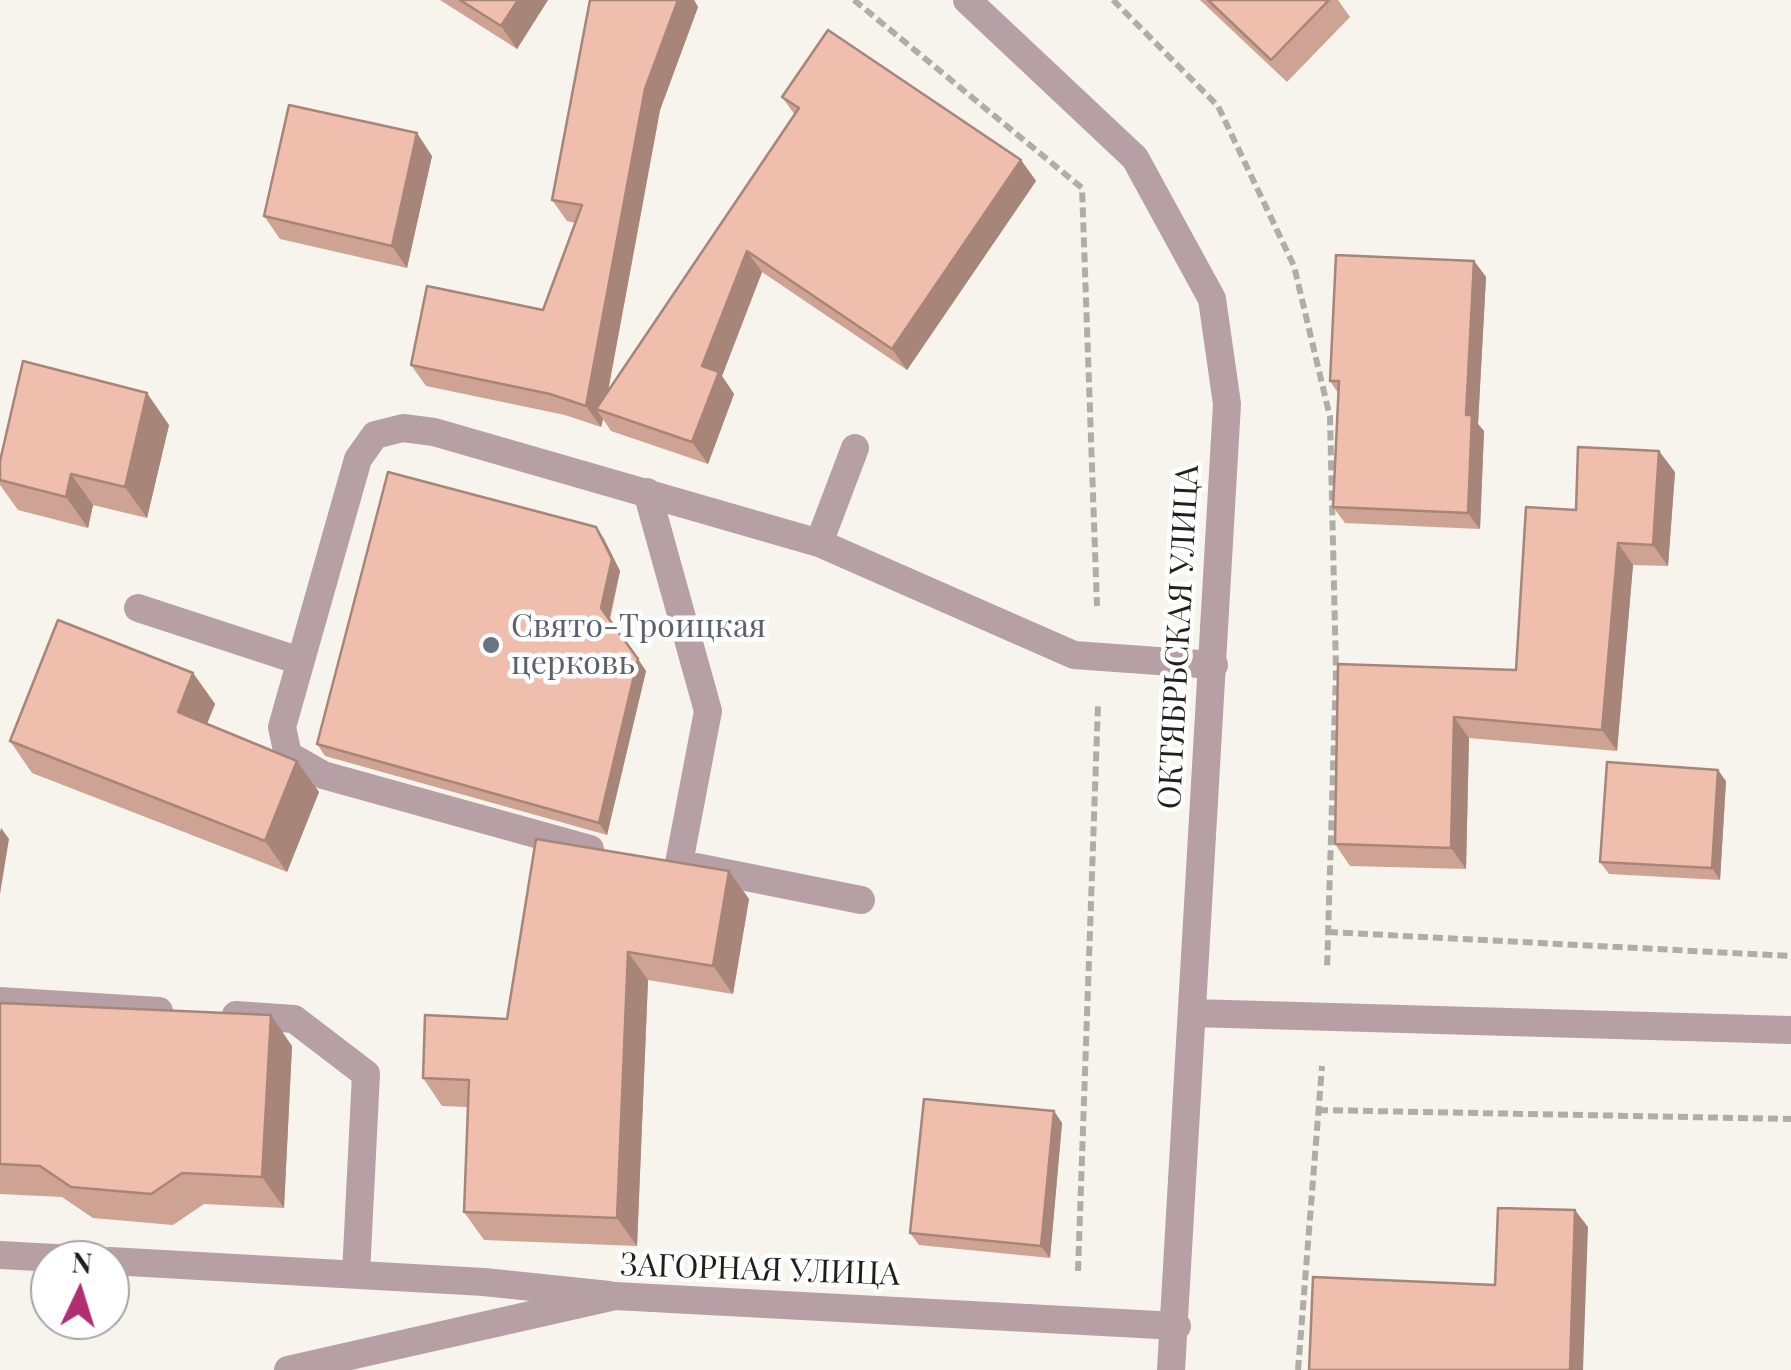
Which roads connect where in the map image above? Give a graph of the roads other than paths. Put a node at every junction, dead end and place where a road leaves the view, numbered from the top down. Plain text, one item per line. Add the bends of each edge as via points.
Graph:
1 (968, 0) edge
2 (855, 448) dead end
3 (648, 492) junction
4 (819, 544) junction
5 (138, 608) dead end
6 (300, 661) junction
7 (1214, 665) junction
8 (610, 852) edge
9 (645, 858) edge
10 (679, 864) junction
11 (861, 900) dead end
12 (0, 1001) edge
13 (1192, 1013) junction
14 (1791, 1030) edge
15 (0, 1255) edge
16 (30, 1257) edge
17 (130, 1262) edge
18 (356, 1274) junction
19 (615, 1296) junction
20 (1177, 1326) junction
21 (288, 1370) edge
22 (1171, 1370) edge

1 - 7 street, ОКТЯБРЬСКАЯ УЛИЦА via 1135,158 1212,300 1227,404
2 - 4 street
3 - 4 street
3 - 6 street via 434,432 403,428 375,435 358,459
3 - 10 street via 708,712
4 - 7 street via 1074,655
5 - 6 street
6 - 8 street via 282,727 288,755 341,780 559,844
7 - 13 street, ОКТЯБРЬСКАЯ УЛИЦА
9 - 10 street
10 - 11 street
12 - 18 street via 294,1019 366,1074
13 - 14 street
13 - 20 street, ОКТЯБРЬСКАЯ УЛИЦА
15 - 16 street
17 - 18 street
18 - 19 street
19 - 20 street, ЗАГОРНАЯ УЛИЦА
19 - 21 street, ЗАГОРНАЯ УЛИЦА
20 - 22 street, ОКТЯБРЬСКАЯ УЛИЦА

